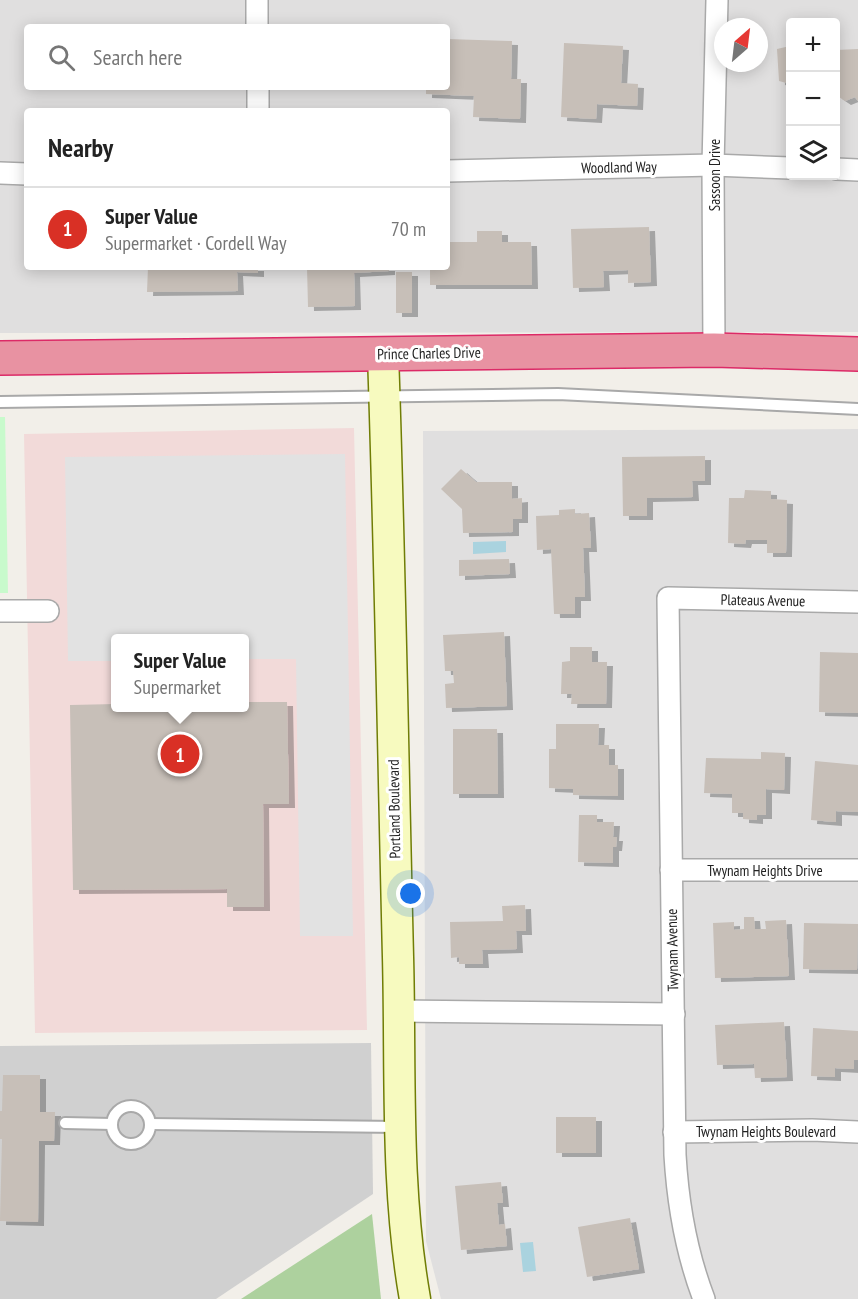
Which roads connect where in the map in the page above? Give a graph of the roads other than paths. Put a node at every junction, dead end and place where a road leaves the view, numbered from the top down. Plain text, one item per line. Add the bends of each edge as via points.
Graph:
1 (257, 0) edge
2 (717, 0) edge
3 (257, 24) edge
4 (258, 90) edge
5 (258, 108) edge
6 (713, 165) junction
7 (786, 168) edge
8 (840, 169) edge
9 (858, 170) edge
10 (450, 171) edge
11 (0, 173) edge
12 (24, 174) edge
13 (714, 350) junction
14 (383, 354) junction
15 (858, 354) edge
16 (0, 358) edge
17 (384, 396) junction
18 (0, 402) edge
19 (858, 409) edge
20 (668, 598) joint
21 (858, 603) edge
22 (0, 611) edge
23 (48, 611) dead end
24 (671, 870) junction
25 (858, 870) edge
26 (399, 1011) junction
27 (674, 1014) junction
28 (65, 1123) dead end
29 (112, 1124) junction
30 (150, 1124) junction
31 (400, 1127) junction
32 (674, 1132) junction
33 (858, 1132) edge
34 (415, 1299) edge
35 (704, 1299) edge

1 - 3 street
2 - 6 street, Sassoon Drive
4 - 5 street
6 - 7 street, Woodland Way
6 - 10 street, Woodland Way
6 - 13 street, Sassoon Drive
8 - 9 street
11 - 12 street
13 - 14 highway, Prince Charles Drive
13 - 15 highway, Prince Charles Drive
14 - 16 highway, Prince Charles Drive
14 - 17 street, Portland Boulevard
17 - 18 lane
17 - 19 lane via 558,394
17 - 26 street, Portland Boulevard
20 - 21 street, Plateaus Avenue
20 - 24 street, Twynam Avenue
22 - 23 street
24 - 25 street, Twynam Heights Drive
24 - 27 street, Twynam Avenue
26 - 27 street
26 - 31 street, Portland Boulevard
27 - 32 street, Twynam Avenue
28 - 29 lane
29 - 30 lane via 117,1112 128,1107 140,1109
29 - 30 lane via 115,1136 130,1144 146,1136
30 - 31 lane
31 - 34 street, Portland Boulevard via 405,1226
32 - 33 street, Twynam Heights Boulevard
32 - 35 street, Twynam Avenue via 682,1225

